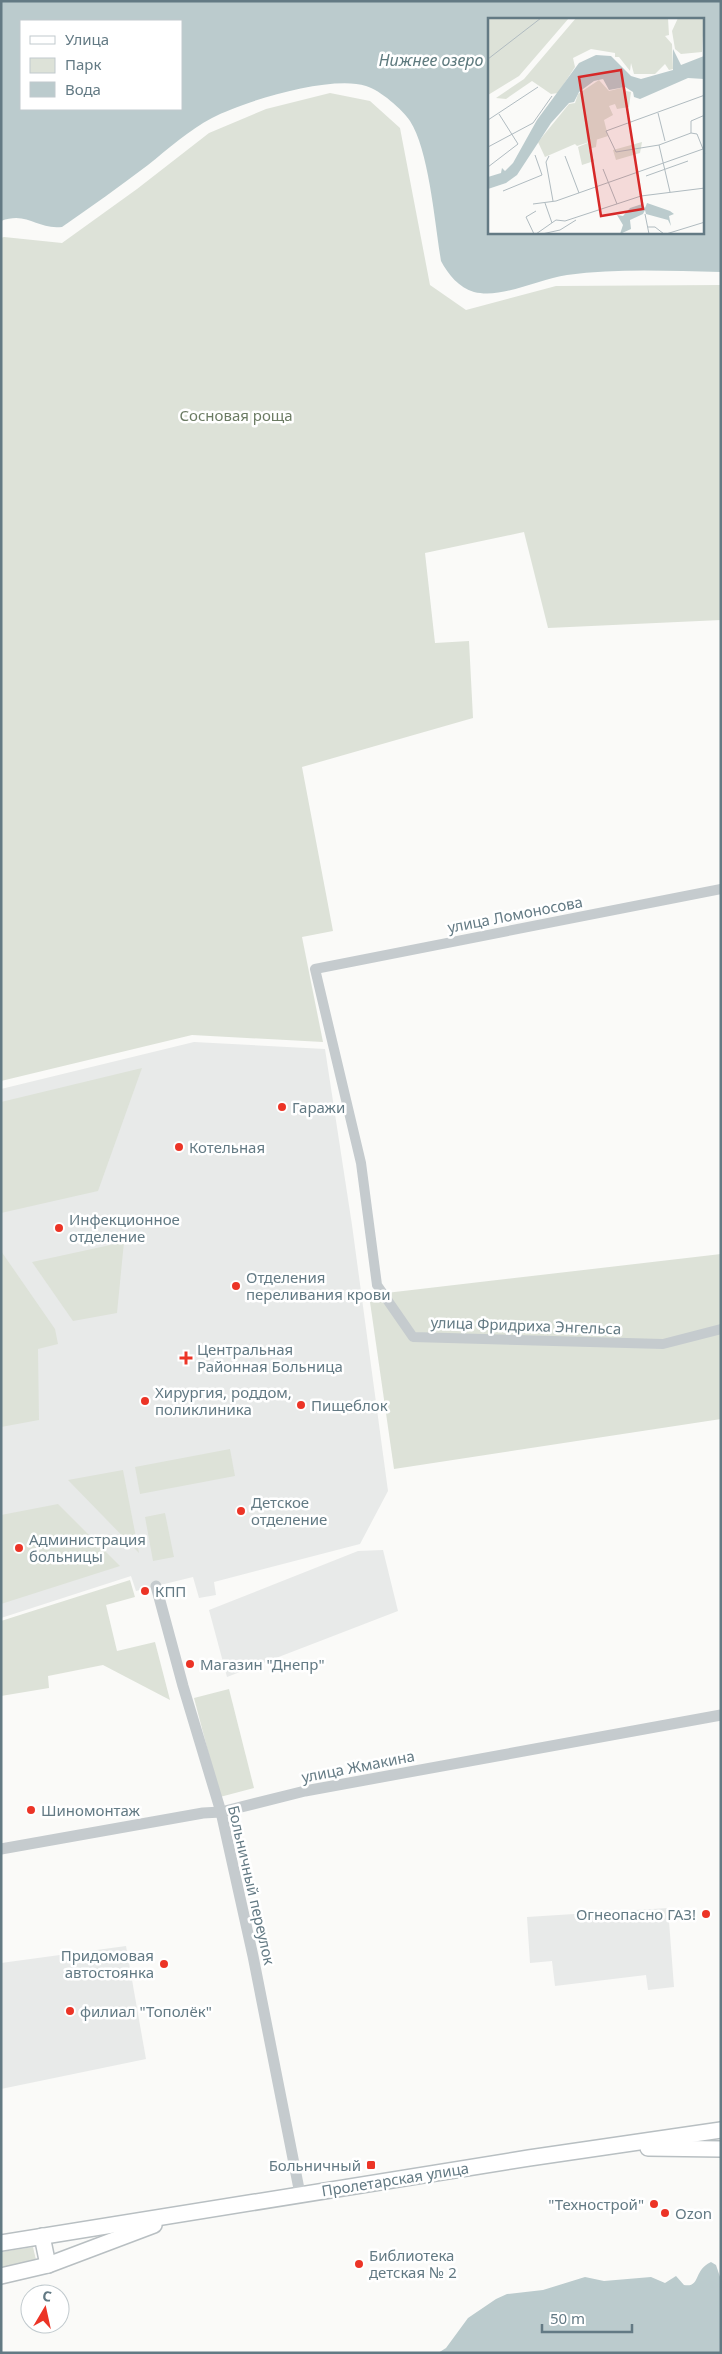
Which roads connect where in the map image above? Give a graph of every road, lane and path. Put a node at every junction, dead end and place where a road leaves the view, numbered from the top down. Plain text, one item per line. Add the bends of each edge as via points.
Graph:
1 (721, 889) edge
2 (315, 969) joint
3 (721, 1329) edge
4 (156, 1586) dead end
5 (721, 1715) edge
6 (221, 1812) junction
7 (1, 1850) edge
8 (721, 2130) edge
9 (609, 2147) junction
10 (721, 2149) edge
11 (300, 2194) junction
12 (181, 2215) junction
13 (42, 2236) junction
14 (1, 2243) edge
15 (48, 2265) junction
16 (1, 2276) edge

1 - 2 street, улица Ломоносова
2 - 3 street, улица Фридриха Энгельса via 361,1163 377,1285 413,1336 663,1344
4 - 6 street, Больничный переулок
5 - 6 street, улица Жмакина via 305,1791
6 - 7 street, улица Жмакина
6 - 11 street, Больничный переулок
8 - 9 main road, Пролетарская улица
9 - 10 main road, Пролетарская улица
9 - 11 main road, Пролетарская улица
11 - 12 main road, Пролетарская улица
12 - 13 main road, Пролетарская улица
12 - 15 main road, Пролетарская улица
13 - 14 main road, Пролетарская улица
13 - 15 main road
15 - 16 main road, Пролетарская улица

